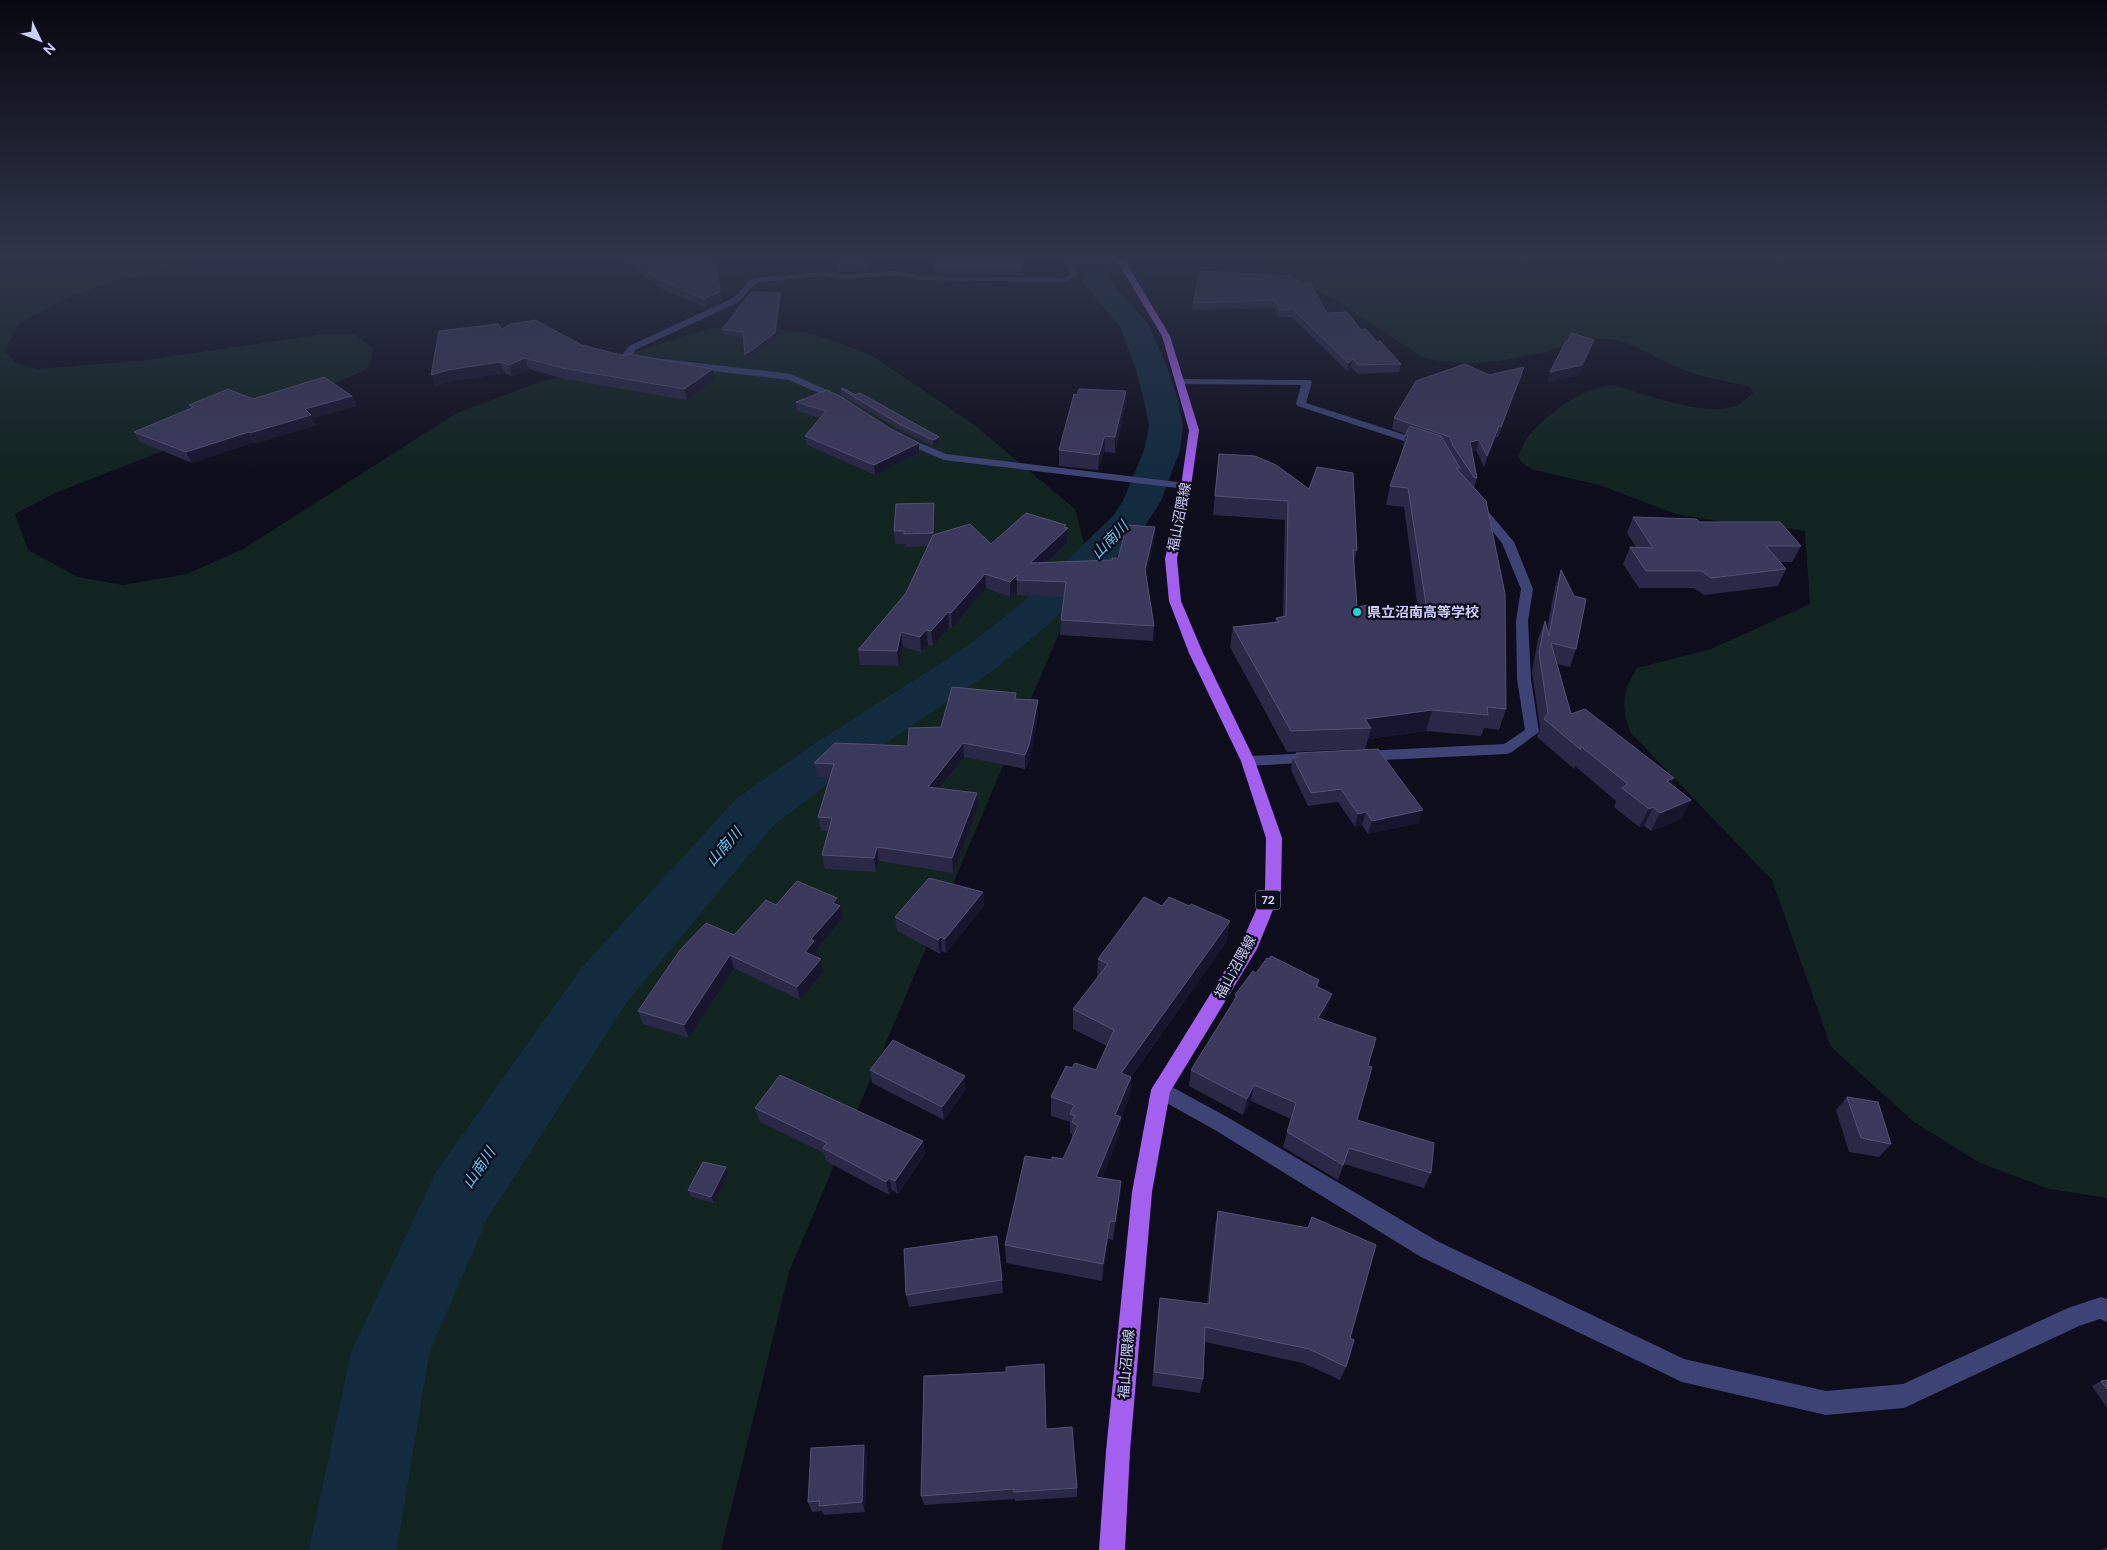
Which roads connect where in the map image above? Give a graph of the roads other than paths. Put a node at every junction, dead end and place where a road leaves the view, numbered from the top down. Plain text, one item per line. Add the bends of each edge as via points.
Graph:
1 (668, 331) edge
2 (1163, 331) edge
3 (1181, 382) junction
4 (848, 403) edge
5 (897, 435) edge
6 (1433, 448) edge
7 (1179, 485) junction
8 (1470, 497) edge
9 (1353, 756) edge
10 (1324, 758) edge
11 (1248, 761) junction
12 (1161, 1090) junction
13 (2107, 1310) edge
14 (1112, 1550) edge

1 - 4 street via 632,348 627,355 791,377
2 - 3 main road, 福山沼隈線 / 72
3 - 6 street via 1307,382 1301,404
3 - 7 main road, 福山沼隈線 / 72 via 1194,430
5 - 7 street via 944,456
7 - 11 main road, 福山沼隈線 / 72 via 1171,559 1175,601
8 - 9 street via 1508,542 1527,589 1522,621 1524,679 1532,732 1507,749
10 - 11 street
11 - 12 main road, 福山沼隈線 / 72 via 1274,838 1272,890 1248,949
12 - 13 street via 1429,1248 1682,1370 1826,1403 1904,1396 2076,1316 2101,1308
12 - 14 main road, 福山沼隈線 / 72 via 1142,1192

